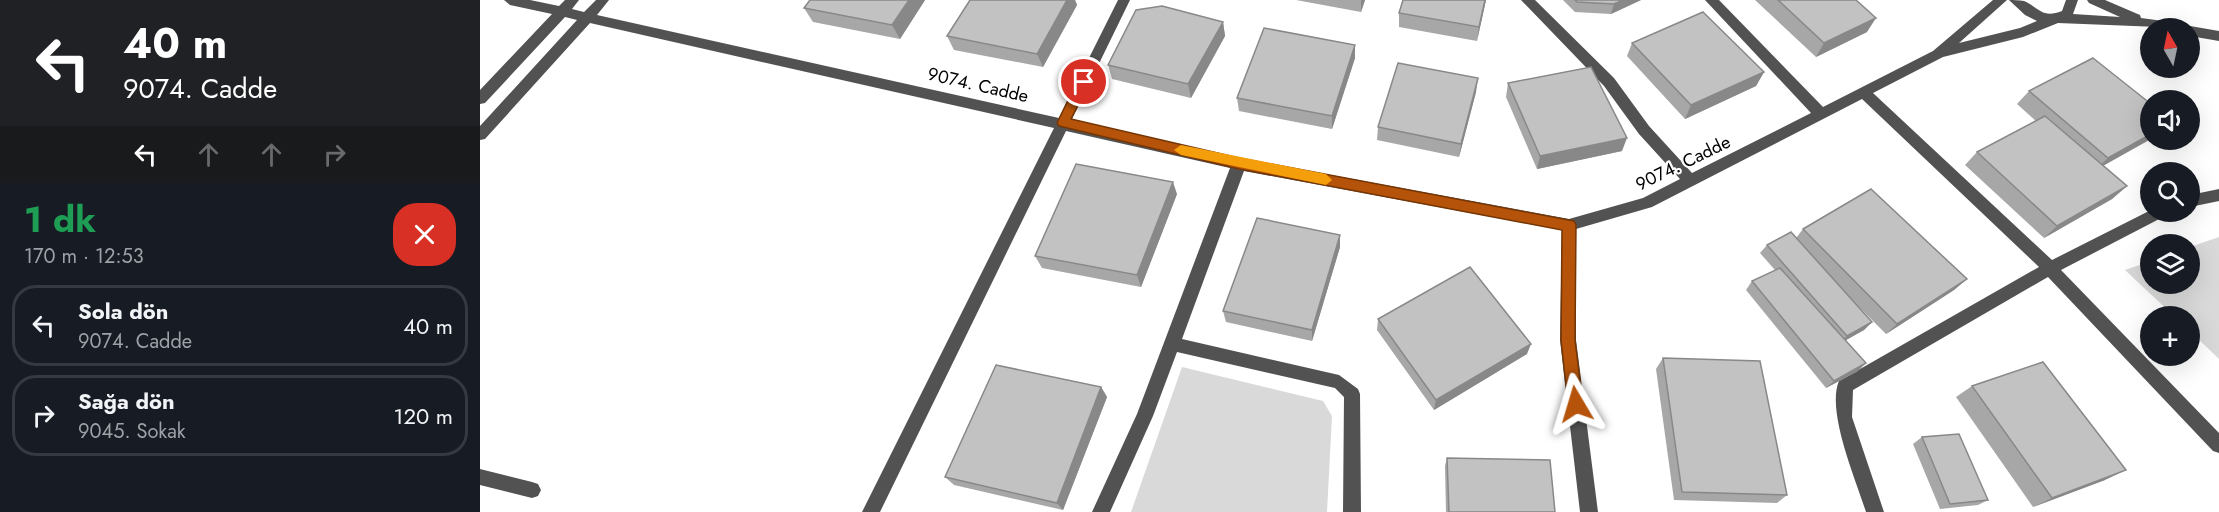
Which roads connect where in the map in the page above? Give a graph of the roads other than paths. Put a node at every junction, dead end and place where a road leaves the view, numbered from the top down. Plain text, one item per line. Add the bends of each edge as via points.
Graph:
1 (510, 0) edge
2 (573, 0) edge
3 (603, 0) edge
4 (1124, 0) edge
5 (1527, 0) edge
6 (1711, 0) edge
7 (2001, 0) edge
8 (2015, 0) edge
9 (2072, 0) edge
10 (2093, 0) edge
11 (562, 11) junction
12 (588, 16) junction
13 (2056, 19) junction
14 (2140, 19) edge
15 (2140, 23) edge
16 (2200, 33) edge
17 (2219, 36) edge
18 (1938, 54) junction
19 (1863, 92) junction
20 (480, 99) edge
21 (1821, 114) junction
22 (1063, 123) junction
23 (480, 135) edge
24 (1239, 164) junction
25 (1690, 181) junction
26 (2219, 195) edge
27 (2200, 199) edge
28 (2140, 222) edge
29 (1569, 225) junction
30 (2050, 268) junction
31 (1172, 344) junction
32 (2219, 445) edge
33 (480, 477) edge
34 (532, 490) dead end
35 (871, 512) edge
36 (1101, 512) edge
37 (1352, 512) edge
38 (1589, 512) edge
39 (1875, 512) edge

1 - 11 street, 9074. Cadde
2 - 11 street
3 - 12 street
4 - 22 street
5 - 25 street via 1609,82 1644,130
6 - 21 street
7 - 18 street, 9074. Cadde
8 - 13 street via 2029,12
9 - 13 street, 9074. Cadde via 2067,14
10 - 14 street
11 - 12 street, 9074. Cadde
11 - 20 street
12 - 22 street, 9074. Cadde
12 - 23 street
13 - 15 street
13 - 18 street, 9074. Cadde via 2023,32
16 - 17 street
18 - 19 street, 9074. Cadde
19 - 21 street, 9074. Cadde
19 - 30 street
21 - 25 street, 9074. Cadde
22 - 24 street, 9074. Cadde
22 - 35 street
24 - 29 street, 9074. Cadde
24 - 31 street
25 - 29 street, 9074. Cadde via 1647,203
26 - 27 street
28 - 30 street
29 - 38 street via 1568,340
30 - 32 street
30 - 39 street via 1845,386 1844,417
31 - 36 street via 1145,416
31 - 37 street via 1339,382 1352,394
33 - 34 street

